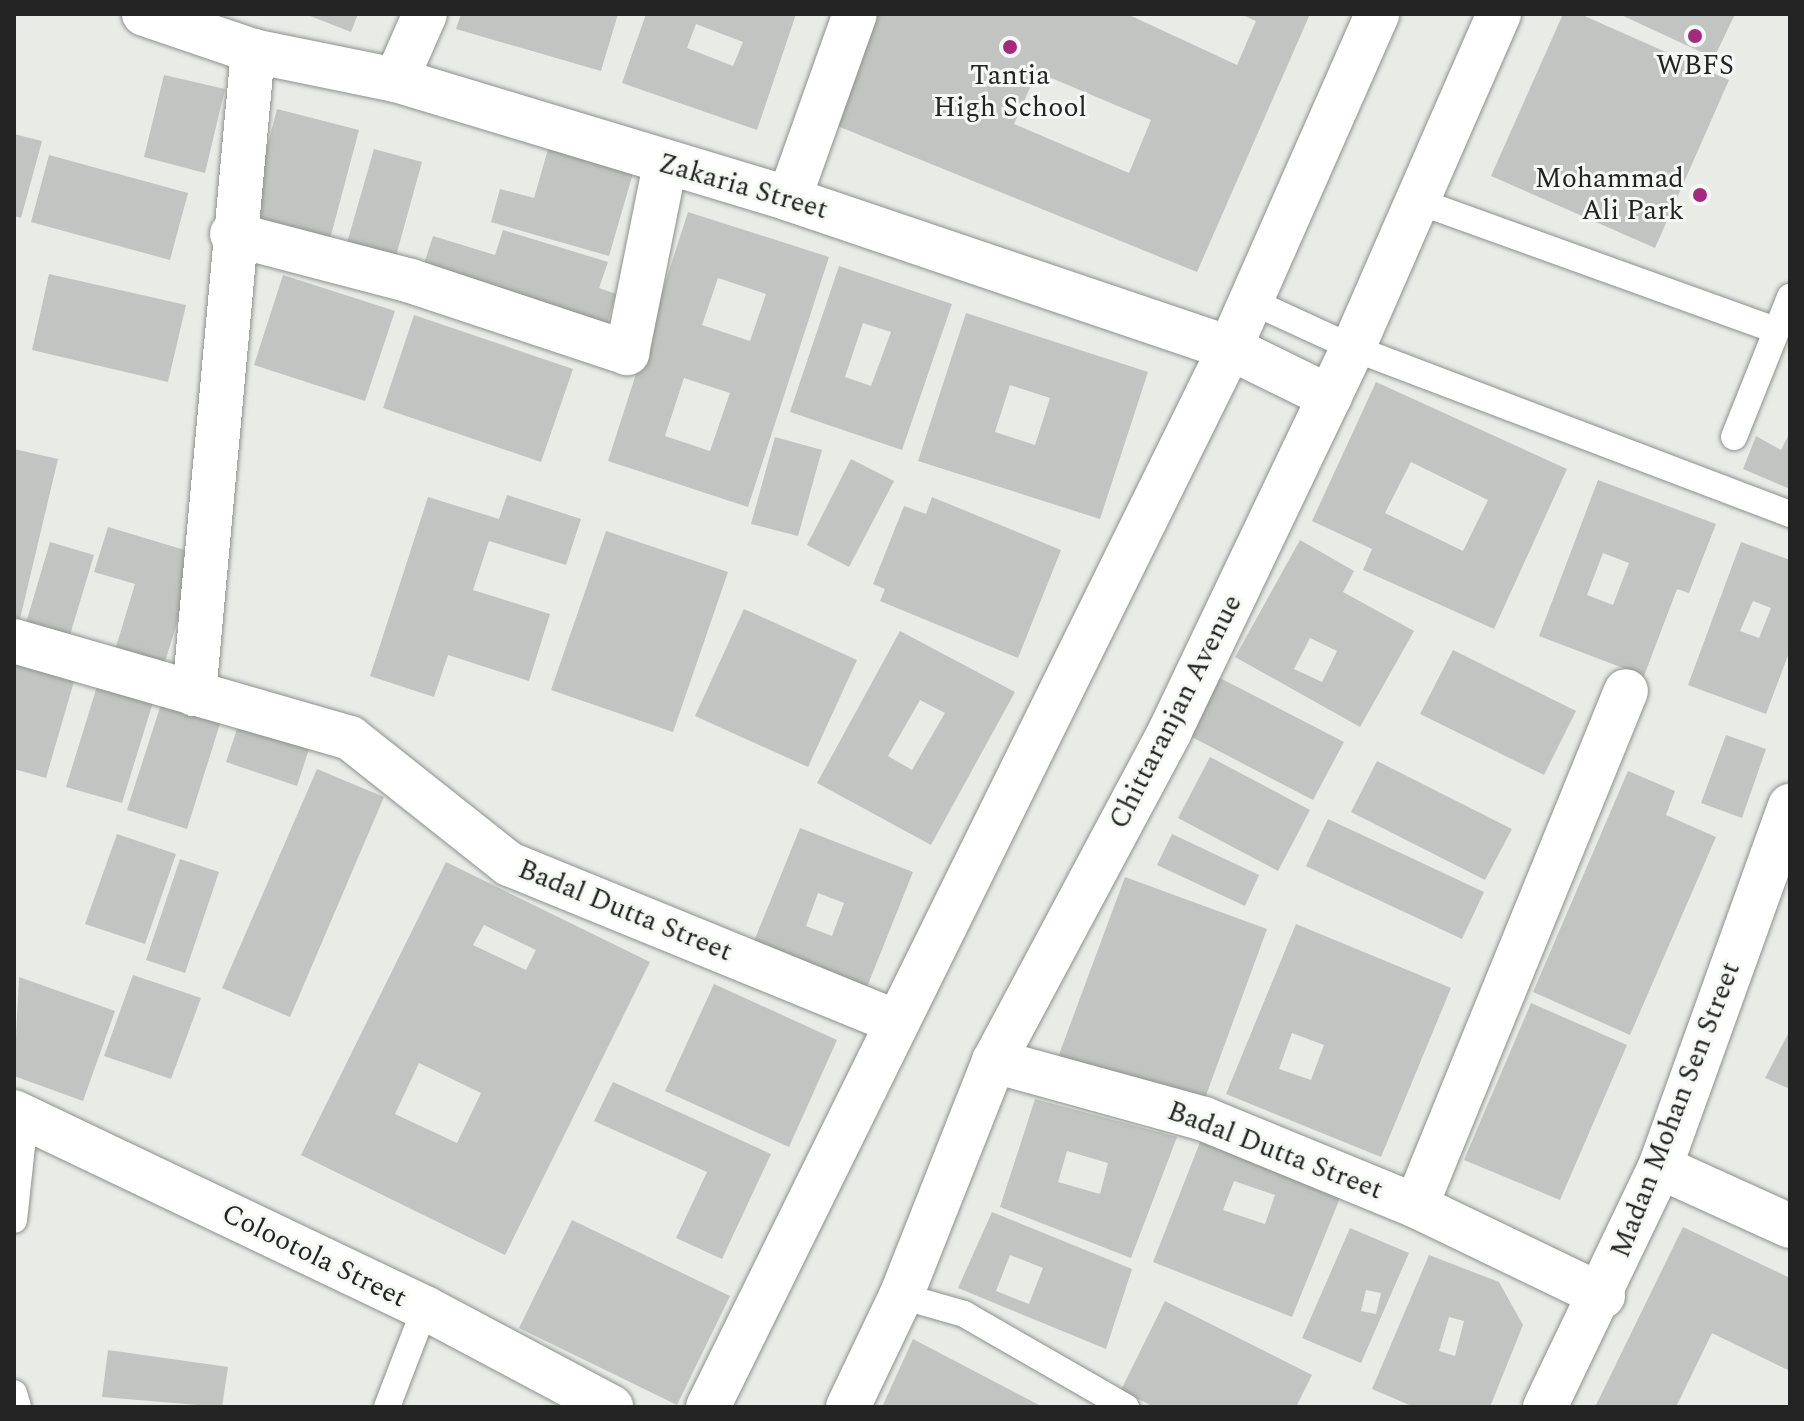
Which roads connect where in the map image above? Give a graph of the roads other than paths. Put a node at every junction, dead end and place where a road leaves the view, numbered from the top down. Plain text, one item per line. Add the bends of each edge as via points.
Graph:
1 (144, 14) edge
2 (425, 14) edge
3 (855, 14) edge
4 (1377, 14) edge
5 (1499, 14) edge
6 (253, 51) junction
7 (396, 80) junction
8 (665, 165) junction
9 (789, 199) junction
10 (1417, 201) junction
11 (232, 234) junction
12 (1790, 297) edge
13 (1251, 301) junction
14 (1776, 330) junction
15 (1230, 348) junction
16 (1353, 348) junction
17 (1330, 397) junction
18 (1734, 437) dead end
19 (1790, 514) edge
20 (14, 641) edge
21 (1626, 691) dead end
22 (194, 694) junction
23 (1790, 806) edge
24 (897, 1022) junction
25 (994, 1061) junction
26 (20, 1115) edge
27 (1660, 1167) junction
28 (1416, 1206) junction
29 (14, 1220) edge
30 (1790, 1226) edge
31 (901, 1296) junction
32 (1603, 1296) junction
33 (425, 1308) junction
34 (14, 1393) edge
35 (18, 1407) edge
36 (387, 1407) edge
37 (611, 1407) edge
38 (708, 1407) edge
39 (848, 1407) edge
40 (1126, 1407) edge
41 (1545, 1407) edge

1 - 6 main road, Zakaria Street
2 - 7 main road
3 - 9 main road
4 - 13 main road
5 - 10 main road, Chittaranjan Avenue
6 - 7 main road, Zakaria Street
6 - 11 main road
7 - 8 main road, Zakaria Street
8 - 9 main road, Zakaria Street
8 - 11 main road via 627,353 411,281
9 - 15 main road, Zakaria Street
10 - 14 lane
10 - 16 main road, Chittaranjan Avenue
11 - 22 main road
12 - 14 lane
13 - 15 main road
13 - 16 lane
14 - 18 lane
15 - 17 main road, Zakaria Street
15 - 24 main road
16 - 17 main road, Chittaranjan Avenue
16 - 19 lane
17 - 25 main road, Chittaranjan Avenue via 1170,731
20 - 22 main road, Badal Dutta Street
21 - 28 main road
22 - 24 main road, Badal Dutta Street via 350,738 509,864
23 - 27 main road, Madan Mohan Sen Street
24 - 38 main road
25 - 28 main road, Badal Dutta Street via 1204,1119
25 - 31 main road, Chittaranjan Avenue
26 - 29 lane
26 - 33 main road, Colootola Street
27 - 30 main road
27 - 32 main road, Madan Mohan Sen Street
28 - 32 main road, Badal Dutta Street
31 - 39 main road, Chittaranjan Avenue
31 - 40 lane via 964,1314
32 - 41 main road, Madan Mohan Sen Street
33 - 36 lane
33 - 37 main road, Colootola Street
34 - 35 lane

